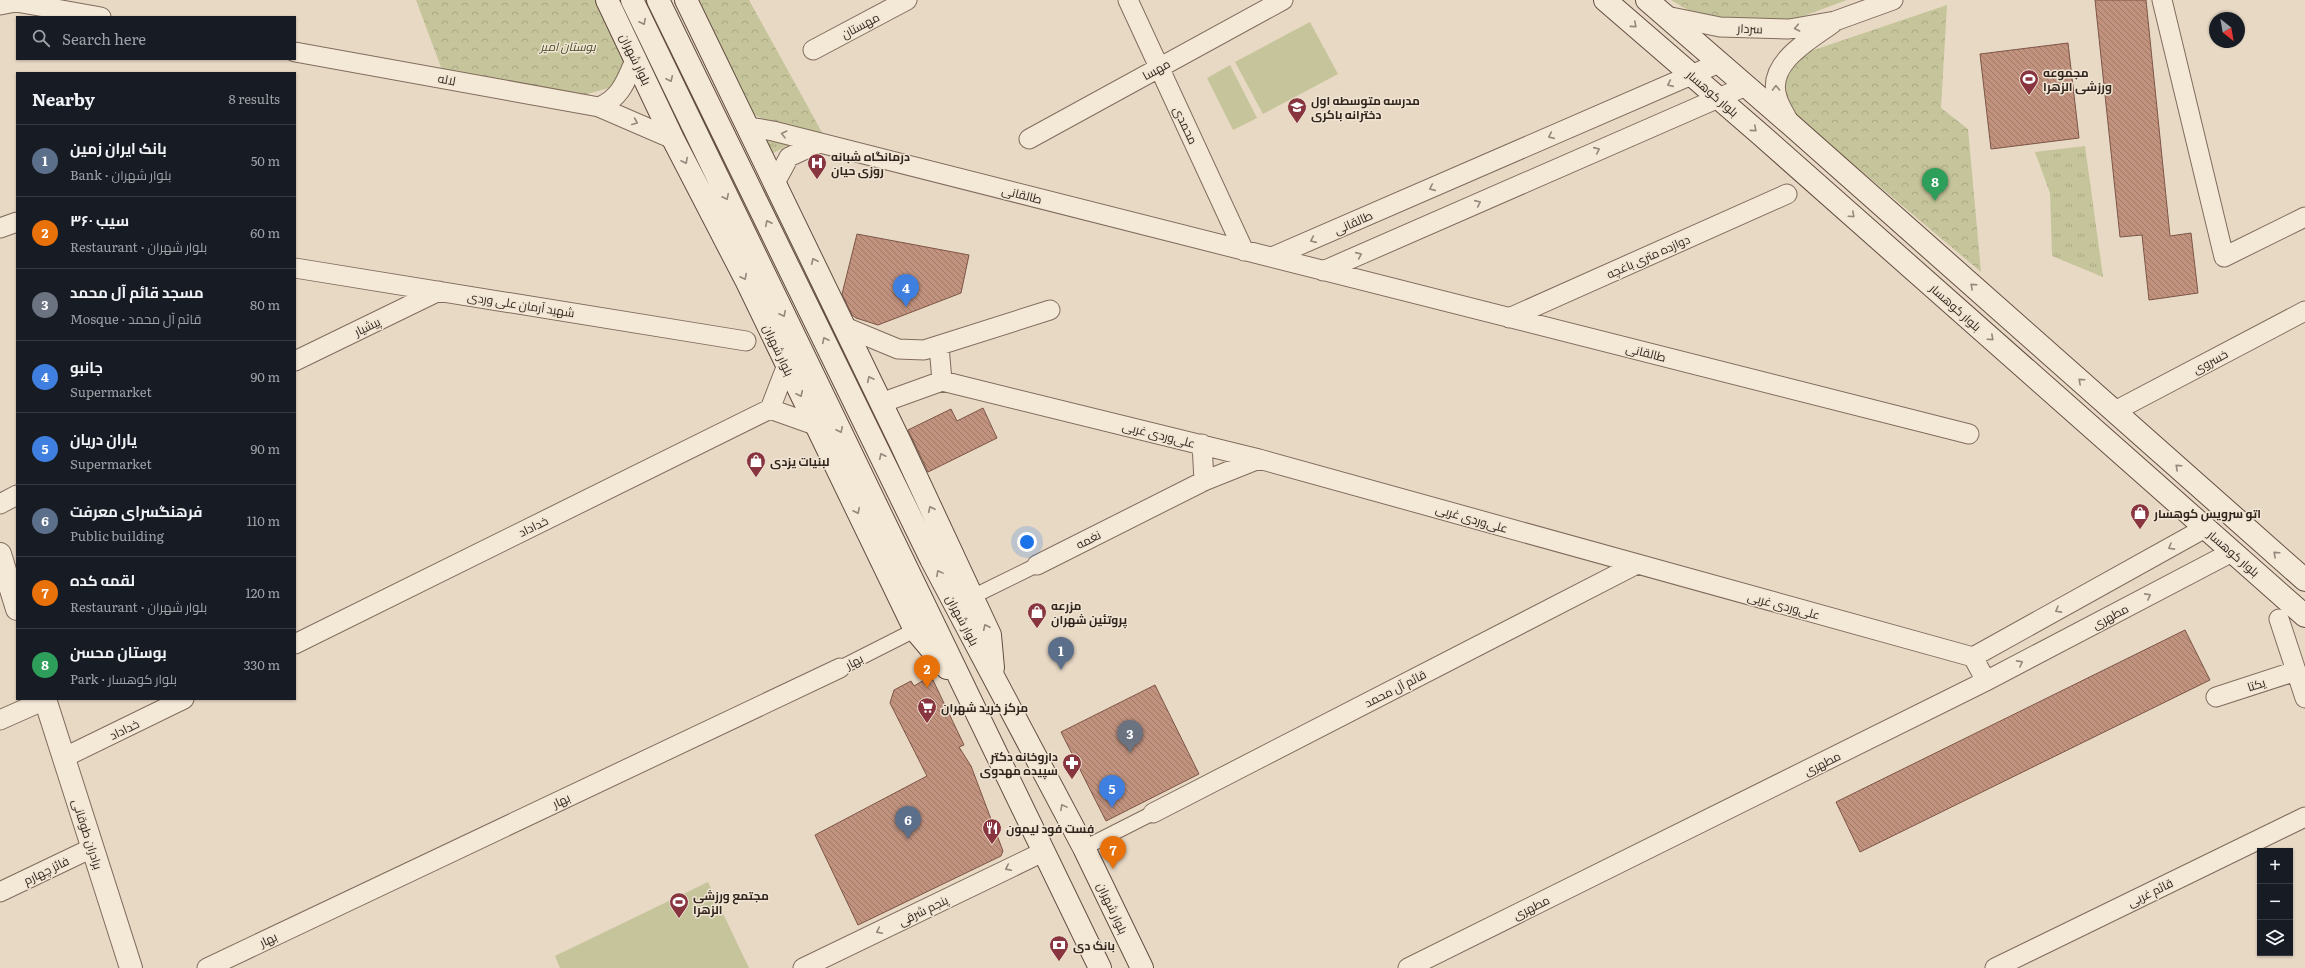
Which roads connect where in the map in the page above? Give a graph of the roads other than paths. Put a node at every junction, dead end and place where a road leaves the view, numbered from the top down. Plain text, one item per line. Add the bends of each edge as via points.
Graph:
1 (607, 0) edge
2 (632, 0) edge
3 (658, 0) edge
4 (686, 0) edge
5 (907, 0) edge
6 (1128, 0) edge
7 (1283, 0) edge
8 (1605, 0) edge
9 (1647, 0) edge
10 (1893, 0) edge
11 (2162, 0) edge
12 (12, 2) edge
13 (95, 16) edge
14 (1666, 16) junction
15 (1835, 21) junction
16 (813, 50) dead end
17 (296, 52) edge
18 (636, 58) junction
19 (1719, 63) junction
20 (1159, 68) junction
21 (1691, 74) junction
22 (1746, 86) junction
23 (1718, 97) junction
24 (599, 107) junction
25 (1790, 124) junction
26 (749, 127) junction
27 (673, 138) junction
28 (1028, 139) dead end
29 (819, 143) junction
30 (776, 181) junction
31 (1787, 194) dead end
32 (2305, 216) edge
33 (16, 222) edge
34 (0, 228) edge
35 (1244, 250) junction
36 (1272, 258) junction
37 (296, 268) edge
38 (1323, 271) junction
39 (439, 291) junction
40 (1050, 310) dead end
41 (2305, 311) edge
42 (1509, 318) junction
43 (845, 327) junction
44 (746, 341) dead end
45 (939, 346) junction
46 (296, 361) edge
47 (786, 365) junction
48 (942, 381) junction
49 (773, 403) junction
50 (881, 403) junction
51 (2115, 412) junction
52 (815, 425) junction
53 (1969, 434) dead end
54 (1202, 444) junction
55 (1259, 459) junction
56 (1204, 481) junction
57 (16, 496) edge
58 (0, 504) edge
59 (2205, 528) junction
60 (2232, 552) junction
61 (0, 554) edge
62 (1637, 564) junction
63 (1037, 565) joint
64 (2305, 580) edge
65 (972, 597) junction
66 (16, 606) edge
67 (2305, 616) edge
68 (2279, 619) dead end
69 (914, 630) junction
70 (296, 643) edge
71 (1973, 658) junction
72 (840, 668) joint
73 (2296, 671) junction
74 (994, 679) junction
75 (1986, 681) junction
76 (966, 690) junction
77 (2216, 697) dead end
78 (2305, 698) edge
79 (45, 700) edge
80 (182, 700) edge
81 (0, 720) edge
82 (64, 758) junction
83 (1153, 813) joint
84 (2305, 817) edge
85 (92, 848) junction
86 (1084, 848) junction
87 (1043, 852) junction
88 (0, 892) edge
89 (131, 968) edge
90 (207, 968) edge
91 (803, 968) edge
92 (1100, 968) edge
93 (1142, 968) edge
94 (1408, 968) edge
95 (1995, 968) edge

1 - 18 main road, بلوار شهران
2 -> 76 main road, بلوار شهران
74 -> 3 main road, بلوار شهران via 931,559
4 - 26 main road, بلوار شهران
5 - 16 street, مهستان
6 - 20 street, محمدی
7 - 20 street, مهسا
8 -> 21 main road, بلوار کوهسار
9 - 14 main road
10 - 15 street, سردار
11 - 32 street via 2224,257
12 - 13 street
15 -> 14 street, سردار via 1782,29 1720,27
14 - 19 main road
25 -> 15 street, سردار via 1777,97 1775,85 1779,70 1798,49
17 - 24 street, لاله
18 - 24 street via 619,93 611,102
18 - 27 main road, بلوار شهران
19 - 21 street, طالقانی
19 - 22 main road
20 - 28 street, مهسا
20 - 35 street, محمدی
21 - 23 main road, بلوار کوهسار
21 -> 36 street, طالقانی
22 - 23 street
22 - 25 main road
38 -> 23 street
23 -> 59 main road, بلوار کوهسار
24 -> 27 street, لاله
51 -> 25 main road
29 -> 26 street, طالقانی
26 - 30 main road, بلوار شهران
27 -> 47 main road, بلوار شهران via 747,282
29 - 30 street via 789,157
29 - 35 street, طالقانی
43 -> 30 main road, بلوار شهران
31 - 42 street, دوازده متری باغچه
33 - 34 street
35 - 36 street, طالقانی
36 - 38 street, طالقانی
37 - 39 street, شهید آرمان علی وردی
38 - 42 street, طالقانی
39 - 44 street, شهید آرمان علی وردی
39 - 46 street, پیشیار
40 - 45 street
41 - 51 street, خسروی
42 - 53 street, طالقانی
43 - 45 street via 898,349 924,350
50 -> 43 main road, بلوار شهران
45 - 48 street
47 - 49 street
47 -> 52 main road, بلوار شهران
48 - 50 street
48 - 54 street, علی‌وردی غربی
49 - 52 street
49 - 70 street, خداداد
65 -> 50 main road, بلوار شهران
64 -> 51 main road
52 -> 69 main road, بلوار شهران
54 - 55 street, علی‌وردی غربی
54 - 56 street
55 - 56 street, نغمه
55 - 62 street, علی‌وردی غربی
56 - 63 street, نغمه
57 - 58 street
59 - 60 main road, بلوار کوهسار
59 -> 71 street
60 - 67 main road, بلوار کوهسار
75 -> 60 street, مطهری
61 - 66 main road
62 - 71 street, علی‌وردی غربی
62 - 83 street, قائم آل محمد
63 - 65 street, نغمه
74 -> 65 main road, بلوار شهران via 990,635
68 - 73 street
69 - 72 street, بهار
69 - 76 main road, بلوار شهران
71 - 75 street
72 - 90 street, بهار
73 - 77 street, یکتا
73 - 78 street
86 -> 74 main road, بلوار شهران
75 - 94 street, مطهری
76 - 87 main road, بلوار شهران
79 - 81 street
79 - 82 main road, برادران طوقانی
80 - 82 street, خداداد
82 - 85 main road, برادران طوقانی
83 - 86 street
84 - 95 street, قائم غربی
85 - 88 street, فائز چهارم
85 - 89 main road, برادران طوقانی
86 - 93 main road, بلوار شهران
87 -> 91 street, پنجم شرقی
87 - 92 main road, بلوار شهران

